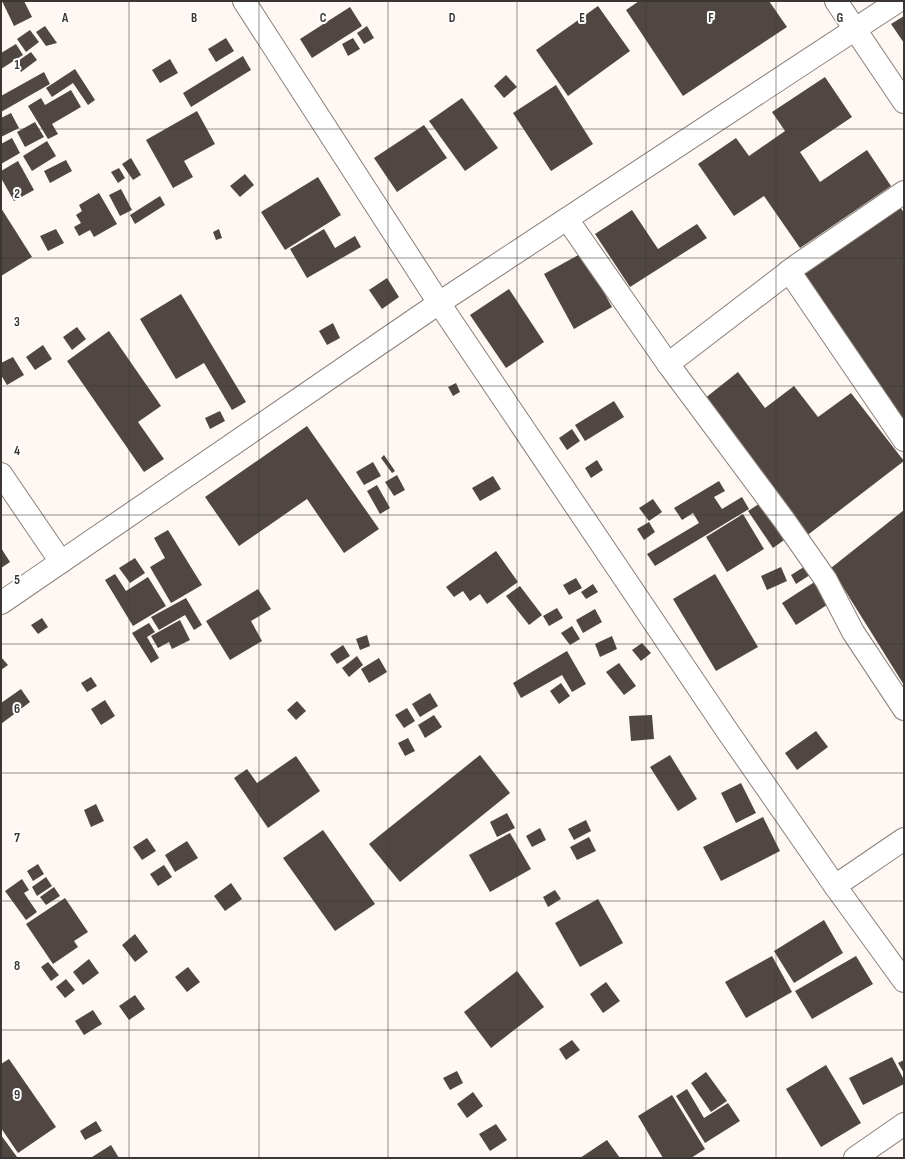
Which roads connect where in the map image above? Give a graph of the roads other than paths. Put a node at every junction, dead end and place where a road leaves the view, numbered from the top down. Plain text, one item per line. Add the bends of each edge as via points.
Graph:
1 (244, 1) edge
2 (836, 1) edge
3 (898, 1) edge
4 (855, 29) junction
5 (904, 102) edge
6 (904, 192) edge
7 (567, 219) junction
8 (789, 271) junction
9 (439, 303) junction
10 (668, 364) junction
11 (904, 440) edge
12 (1, 474) edge
13 (62, 562) junction
14 (1, 603) edge
15 (904, 709) edge
16 (904, 839) edge
17 (835, 886) junction
18 (904, 981) edge
19 (904, 1124) edge
20 (854, 1158) edge

1 - 9 street
2 - 4 street
3 - 4 street
4 - 5 street
4 - 7 street
6 - 8 street
7 - 9 street
7 - 10 street
8 - 10 street
8 - 11 street
9 - 13 street
9 - 17 street
10 - 15 street via 826,580 853,632
12 - 13 street
13 - 14 street
16 - 17 street
17 - 18 street
19 - 20 street

